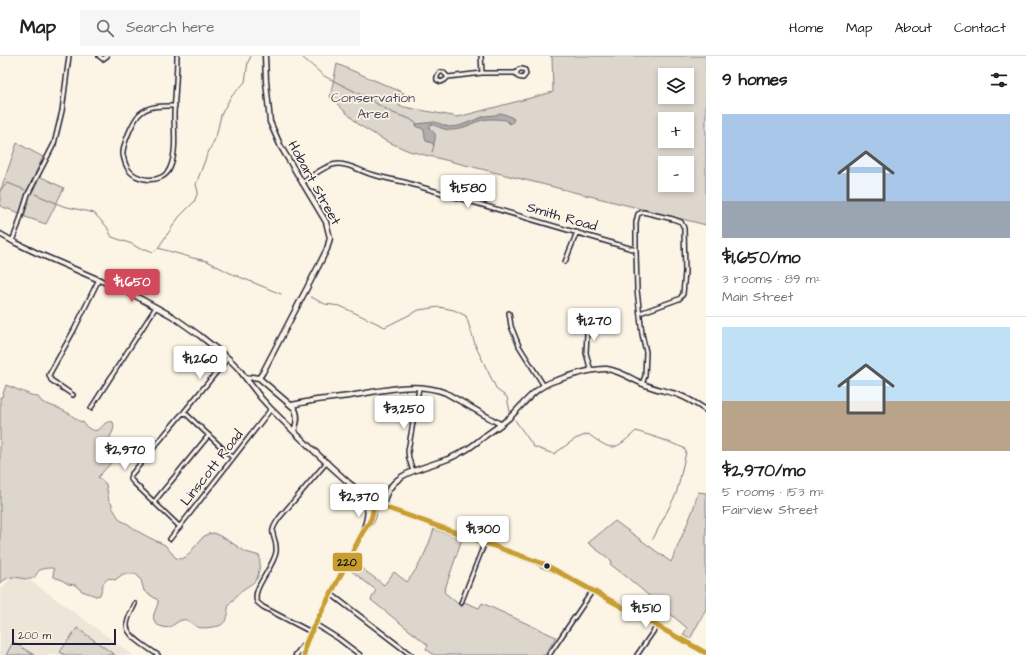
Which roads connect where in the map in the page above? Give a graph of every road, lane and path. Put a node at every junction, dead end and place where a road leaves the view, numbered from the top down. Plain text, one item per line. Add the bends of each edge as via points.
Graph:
1 (69, 56) edge
2 (99, 56) edge
3 (107, 56) edge
4 (177, 56) edge
5 (265, 56) edge
6 (481, 56) edge
7 (516, 72) dead end
8 (482, 74) junction
9 (448, 77) dead end
10 (175, 106) junction
11 (302, 183) junction
12 (577, 232) junction
13 (0, 234) edge
14 (12, 241) junction
15 (636, 250) junction
16 (565, 262) dead end
17 (99, 279) junction
18 (156, 307) junction
19 (509, 313) dead end
20 (640, 313) junction
21 (584, 315) dead end
22 (228, 358) junction
23 (591, 371) junction
24 (259, 378) junction
25 (246, 379) junction
26 (642, 384) junction
27 (544, 386) junction
28 (419, 388) junction
29 (73, 395) dead end
30 (291, 405) junction
31 (91, 408) dead end
32 (271, 409) junction
33 (706, 410) edge
34 (184, 412) junction
35 (500, 424) junction
36 (294, 432) junction
37 (209, 435) junction
38 (233, 458) junction
39 (327, 462) junction
40 (414, 471) junction
41 (361, 493) junction
42 (154, 502) junction
43 (373, 505) junction
44 (383, 506) junction
45 (367, 507) junction
46 (180, 527) junction
47 (364, 530) junction
48 (170, 539) dead end
49 (485, 542) junction
50 (593, 590) junction
51 (331, 594) junction
52 (461, 603) dead end
53 (135, 604) dead end
54 (316, 624) junction
55 (657, 626) junction
56 (311, 632) junction
57 (306, 643) junction
58 (706, 653) edge
59 (158, 655) edge
60 (296, 655) edge
61 (304, 655) edge
62 (360, 655) edge
63 (411, 655) edge
64 (549, 655) edge
65 (637, 655) edge

1 - 14 street via 62,111 54,144 28,194
2 - 3 street via 103,60
4 - 10 street
5 - 11 street, Hobart Street via 270,122
6 - 8 street
7 - 8 street
8 - 9 street
10 - 10 street via 144,110 138,115 127,137 123,155 127,168 135,176 154,180 168,172 173,154
11 - 12 street, Smith Road via 324,168 343,164 372,175
11 - 24 street, Hobart Street via 326,222 330,238 317,270
12 - 15 street, Smith Road
12 - 16 street
13 - 14 street
14 - 17 street
15 - 20 street
15 - 20 street via 638,214 643,212 681,222 684,228 685,272 681,297
17 - 18 street
17 - 29 street via 49,377
18 - 22 street via 199,335
18 - 31 street
19 - 27 street via 519,346
20 - 26 street via 646,352
21 - 23 street via 587,334 586,354
22 - 25 street
22 - 34 street
23 - 26 street via 614,370
23 - 27 street
24 - 25 street
24 - 30 street
25 - 32 street
26 - 33 street via 680,396
27 - 35 street
28 - 30 street via 392,388
28 - 35 street via 446,393
28 - 40 street via 408,451
30 - 36 street via 297,414
32 - 36 street
32 - 38 street, Linscott Road
34 - 37 street
34 - 42 street via 131,475 131,480
35 - 40 street via 464,451
36 - 39 street
37 - 38 street
37 - 42 street
38 - 46 street, Linscott Road
39 - 41 street
39 - 56 street via 274,527 272,533 276,547 275,555 255,596 263,607
40 - 44 street via 392,485 385,495
41 - 43 street
41 - 45 street
42 - 46 street
43 - 44 street
43 - 45 street
43 - 47 street via 372,518
44 - 49 street
45 - 47 street via 368,518
46 - 48 street, Linscott Road
47 - 51 street
49 - 50 street via 544,564
49 - 52 street
50 - 55 street
50 - 64 street
51 - 54 street
51 - 63 street
53 - 59 street via 127,622 127,629 133,637
54 - 56 street
54 - 62 street
55 - 58 street
55 - 65 street
56 - 57 street
57 - 60 street
57 - 61 street

